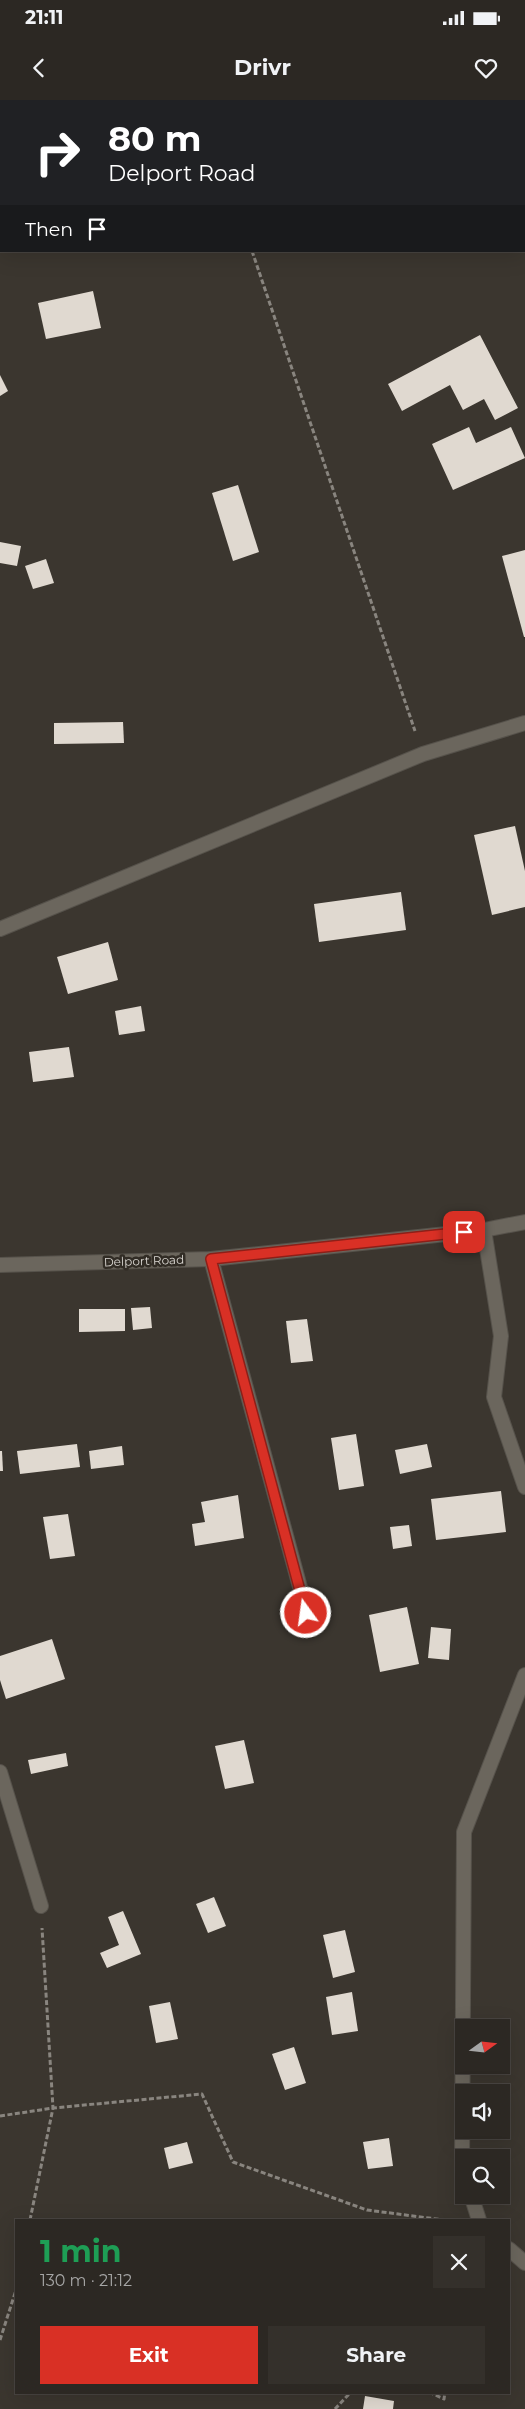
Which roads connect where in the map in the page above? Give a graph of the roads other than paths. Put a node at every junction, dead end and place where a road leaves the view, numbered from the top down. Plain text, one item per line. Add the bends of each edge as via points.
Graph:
1 (525, 723) edge
2 (0, 929) edge
3 (525, 1222) edge
4 (484, 1230) junction
5 (211, 1259) junction
6 (0, 1265) edge
7 (525, 1487) edge
8 (306, 1613) dead end
9 (525, 1675) edge
10 (0, 1772) edge
11 (41, 1906) road end
12 (462, 2149) edge
13 (474, 2204) edge
14 (479, 2219) edge
15 (510, 2250) edge
16 (525, 2263) edge

1 - 2 street via 423,754
3 - 4 street, Delport Road
4 - 5 street, Delport Road
4 - 7 street via 502,1336 494,1397
5 - 6 street, Delport Road
5 - 8 street
9 - 12 street via 464,1832
10 - 11 street
13 - 14 street
15 - 16 street

